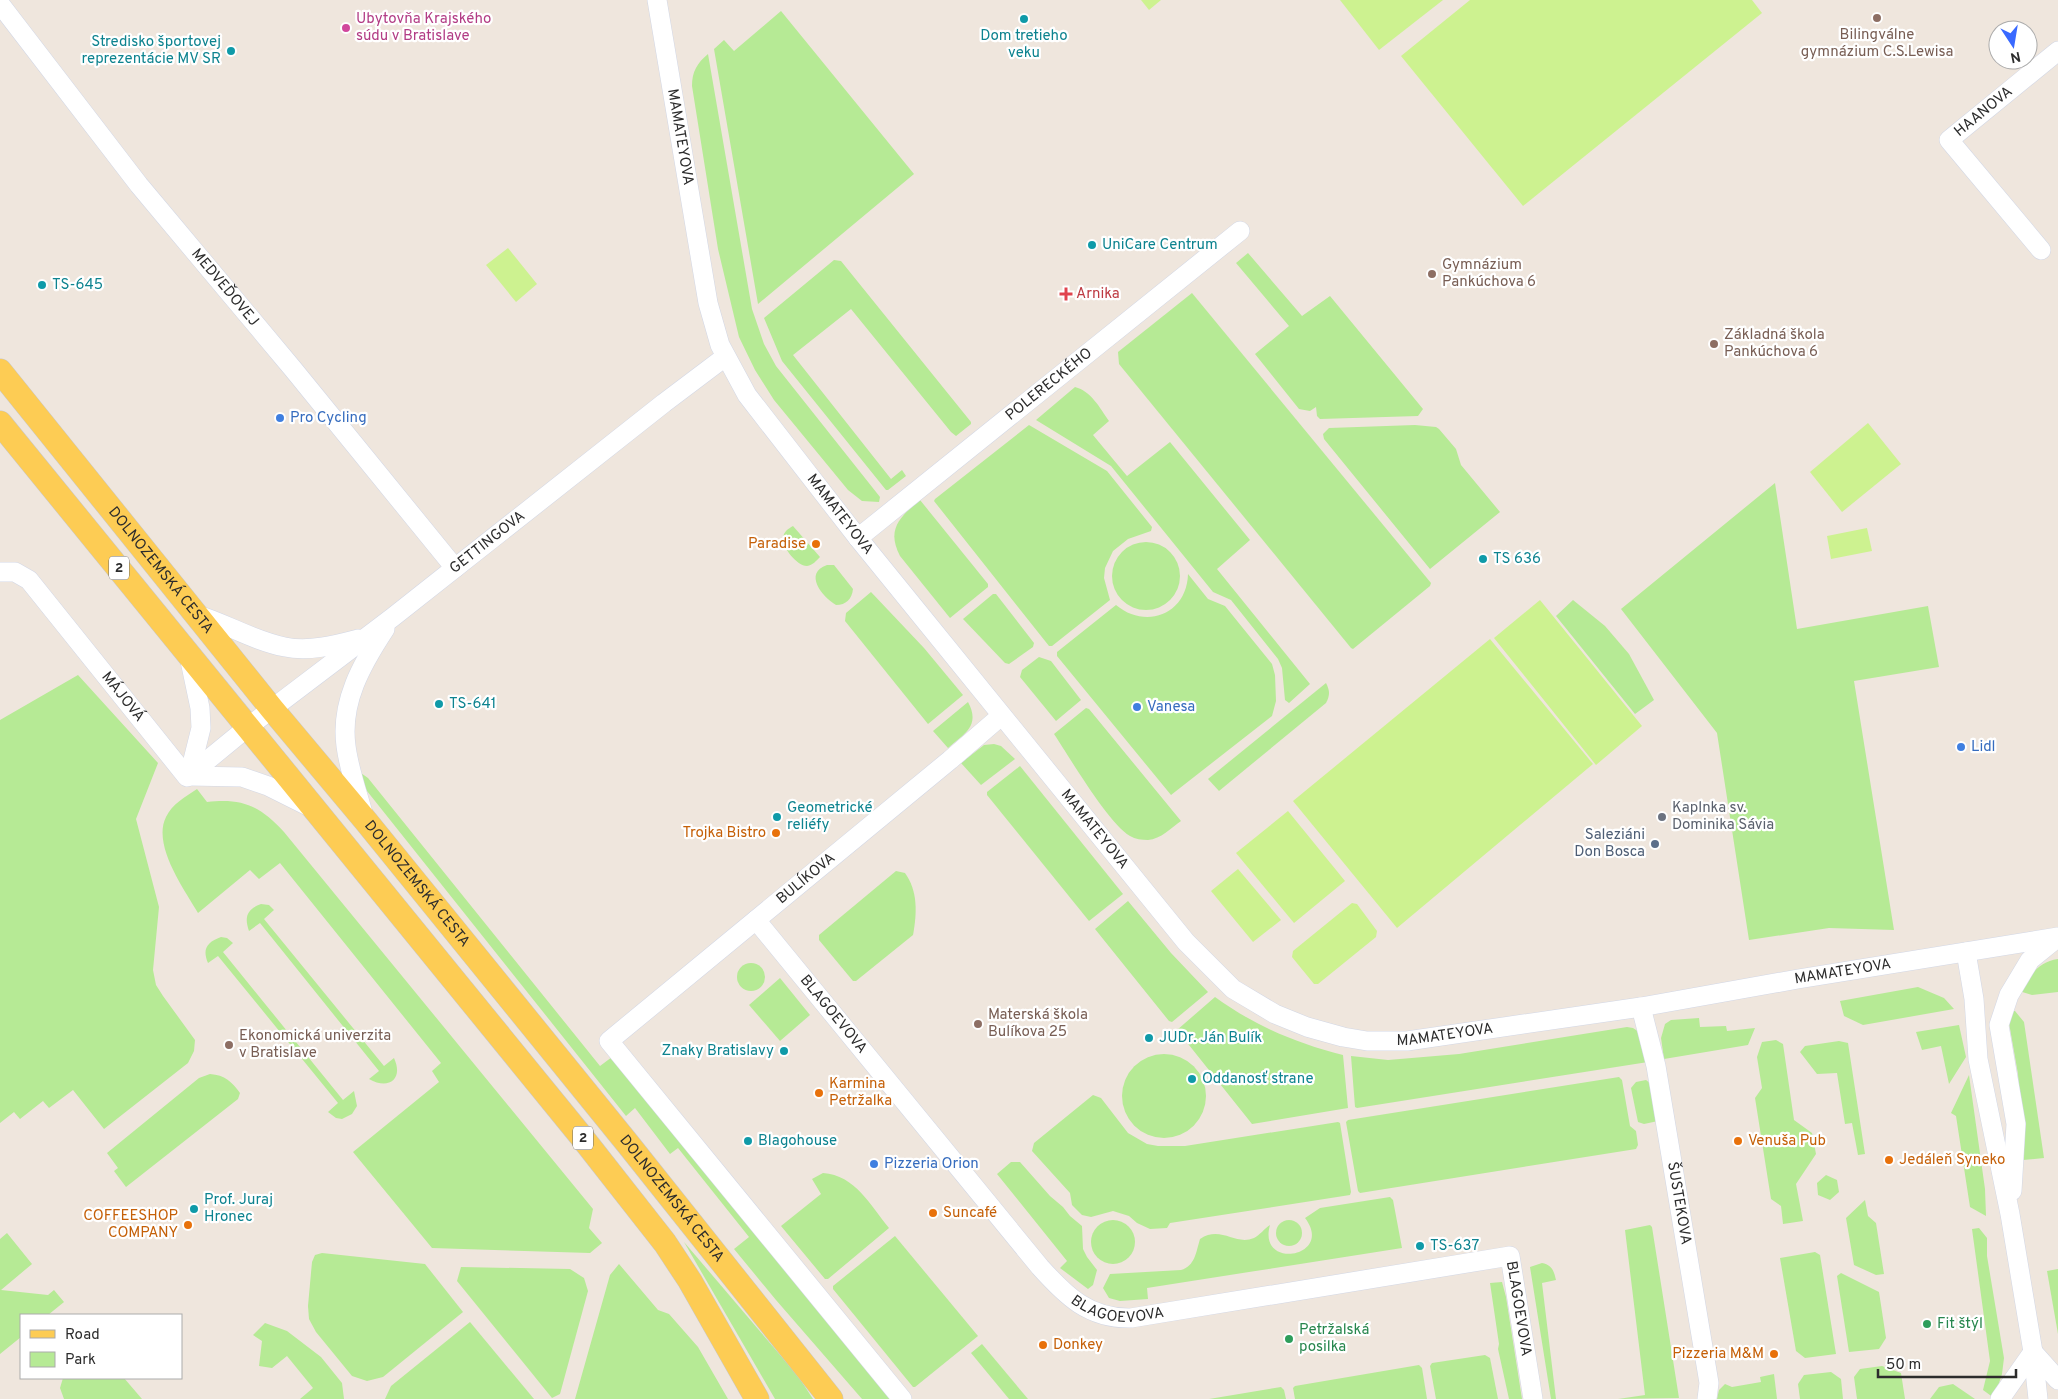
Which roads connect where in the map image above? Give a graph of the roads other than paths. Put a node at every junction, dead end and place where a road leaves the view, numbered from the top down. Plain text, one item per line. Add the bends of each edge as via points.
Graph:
1 (657, 0) edge
2 (0, 4) edge
3 (2058, 51) edge
4 (1240, 231) dead end
5 (2041, 250) dead end
6 (725, 357) junction
7 (0, 371) edge
8 (0, 423) edge
9 (858, 538) junction
10 (455, 568) junction
11 (0, 572) edge
12 (198, 615) junction
13 (393, 617) junction
14 (367, 637) junction
15 (188, 651) junction
16 (272, 709) junction
17 (1001, 716) junction
18 (248, 727) junction
19 (189, 776) junction
20 (316, 810) junction
21 (365, 820) junction
22 (756, 920) junction
23 (2058, 938) edge
24 (1966, 952) junction
25 (1974, 999) junction
26 (1641, 1007) junction
27 (1999, 1025) junction
28 (2010, 1214) junction
29 (2033, 1352) junction
30 (815, 1377) junction
31 (2058, 1380) edge
32 (758, 1399) edge
33 (831, 1399) edge
34 (842, 1399) edge
35 (902, 1399) edge
36 (1532, 1399) edge
37 (1707, 1399) edge
38 (2000, 1399) edge
39 (2038, 1399) edge

1 - 6 street, MAMATEYOVA via 708,302
2 - 10 street, MEDVEĎOVEJ via 140,185
3 - 5 street, HAANOVA via 1949,140
4 - 9 street, POLERECKÉHO
6 - 9 street, MAMATEYOVA via 754,405
6 - 10 street, GETTINGOVA
7 - 12 main road, DOLNOZEMSKÁ CESTA / 2
8 - 15 main road, DOLNOZEMSKÁ CESTA / 2
9 - 17 street, MAMATEYOVA
10 - 13 street, GETTINGOVA
11 - 19 street, MÁJOVÁ via 15,572 29,580
12 - 14 street via 286,648 334,645
12 - 16 main road, DOLNOZEMSKÁ CESTA / 2
13 - 14 street, GETTINGOVA
13 - 21 street via 360,669 347,709 346,748
14 - 16 street, GETTINGOVA
15 - 18 main road, DOLNOZEMSKÁ CESTA / 2
15 - 19 street via 201,728
16 - 18 street, GETTINGOVA
16 - 21 main road, DOLNOZEMSKÁ CESTA / 2
17 - 22 street, BULÍKOVA
17 - 26 street, MAMATEYOVA via 1210,968 1241,995 1285,1019 1343,1037 1400,1041
18 - 19 street
18 - 20 main road, DOLNOZEMSKÁ CESTA / 2
19 - 20 street via 242,777
20 - 32 main road, DOLNOZEMSKÁ CESTA / 2 via 665,1243
21 - 30 main road, DOLNOZEMSKÁ CESTA / 2
22 - 35 street, BULÍKOVA via 609,1041
22 - 36 street, BLAGOEVOVA via 1040,1267 1078,1304 1117,1318 1131,1318 1510,1256
23 - 24 street, MAMATEYOVA
23 - 27 street via 2030,960 2009,994
24 - 25 street
24 - 26 street, MAMATEYOVA
25 - 27 street
25 - 28 street via 1978,1059
26 - 37 street, ŠUSTEKOVA via 1656,1066 1709,1384
27 - 28 street via 2016,1124
28 - 29 street
29 - 31 street
29 - 38 street
29 - 39 street
30 - 33 main road, DOLNOZEMSKÁ CESTA / 2
30 - 34 main road

